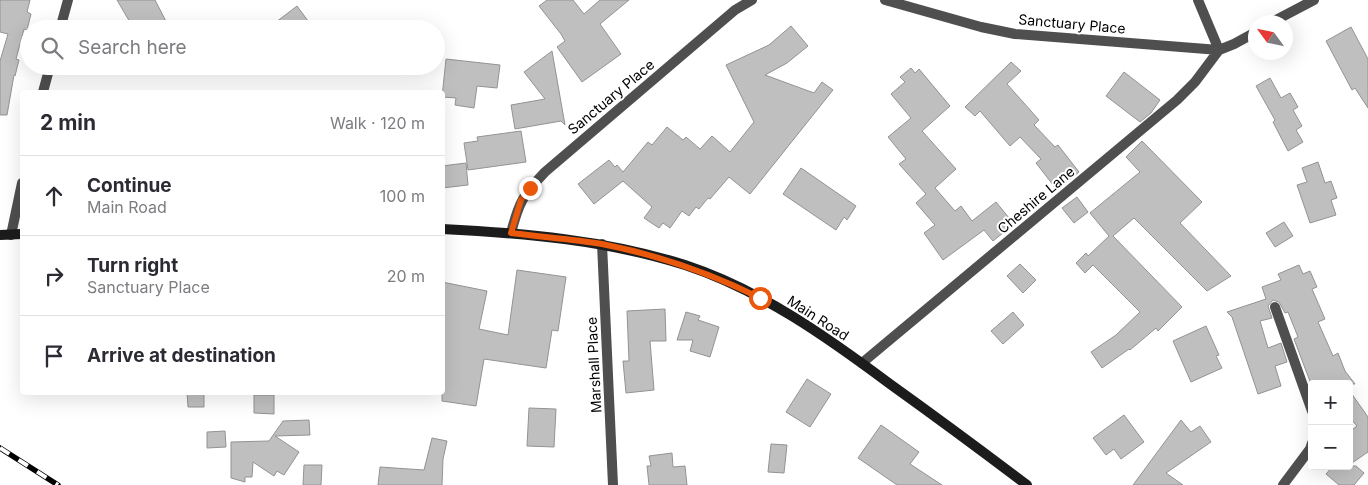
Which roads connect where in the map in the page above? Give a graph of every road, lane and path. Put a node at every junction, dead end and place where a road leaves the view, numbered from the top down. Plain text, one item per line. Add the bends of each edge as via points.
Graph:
1 (68, 0) edge
2 (752, 0) edge
3 (885, 0) edge
4 (1198, 0) edge
5 (1314, 0) edge
6 (1285, 15) edge
7 (62, 20) edge
8 (1248, 36) edge
9 (1219, 50) junction
10 (48, 75) edge
11 (44, 90) edge
12 (20, 189) edge
13 (445, 229) edge
14 (511, 233) junction
15 (20, 234) edge
16 (5, 235) edge
17 (602, 244) junction
18 (1276, 307) dead end
19 (862, 363) junction
20 (1308, 400) edge
21 (1308, 452) edge
22 (613, 485) edge
23 (1027, 485) edge
24 (1283, 485) edge

1 - 7 street
2 - 14 street, Sanctuary Place via 734,10 545,172 521,200
3 - 9 street, Sanctuary Place via 1015,34
4 - 9 street
5 - 6 street
8 - 9 street, Sanctuary Place
9 - 19 street, Cheshire Lane via 1177,100
10 - 11 street
12 - 16 street
13 - 14 main road, Main Road
14 - 17 main road, Main Road
15 - 16 main road
17 - 19 main road, Main Road via 650,255 727,282 799,320
17 - 22 street, Marshall Place
18 - 20 street
19 - 23 main road, Main Road
21 - 24 street

